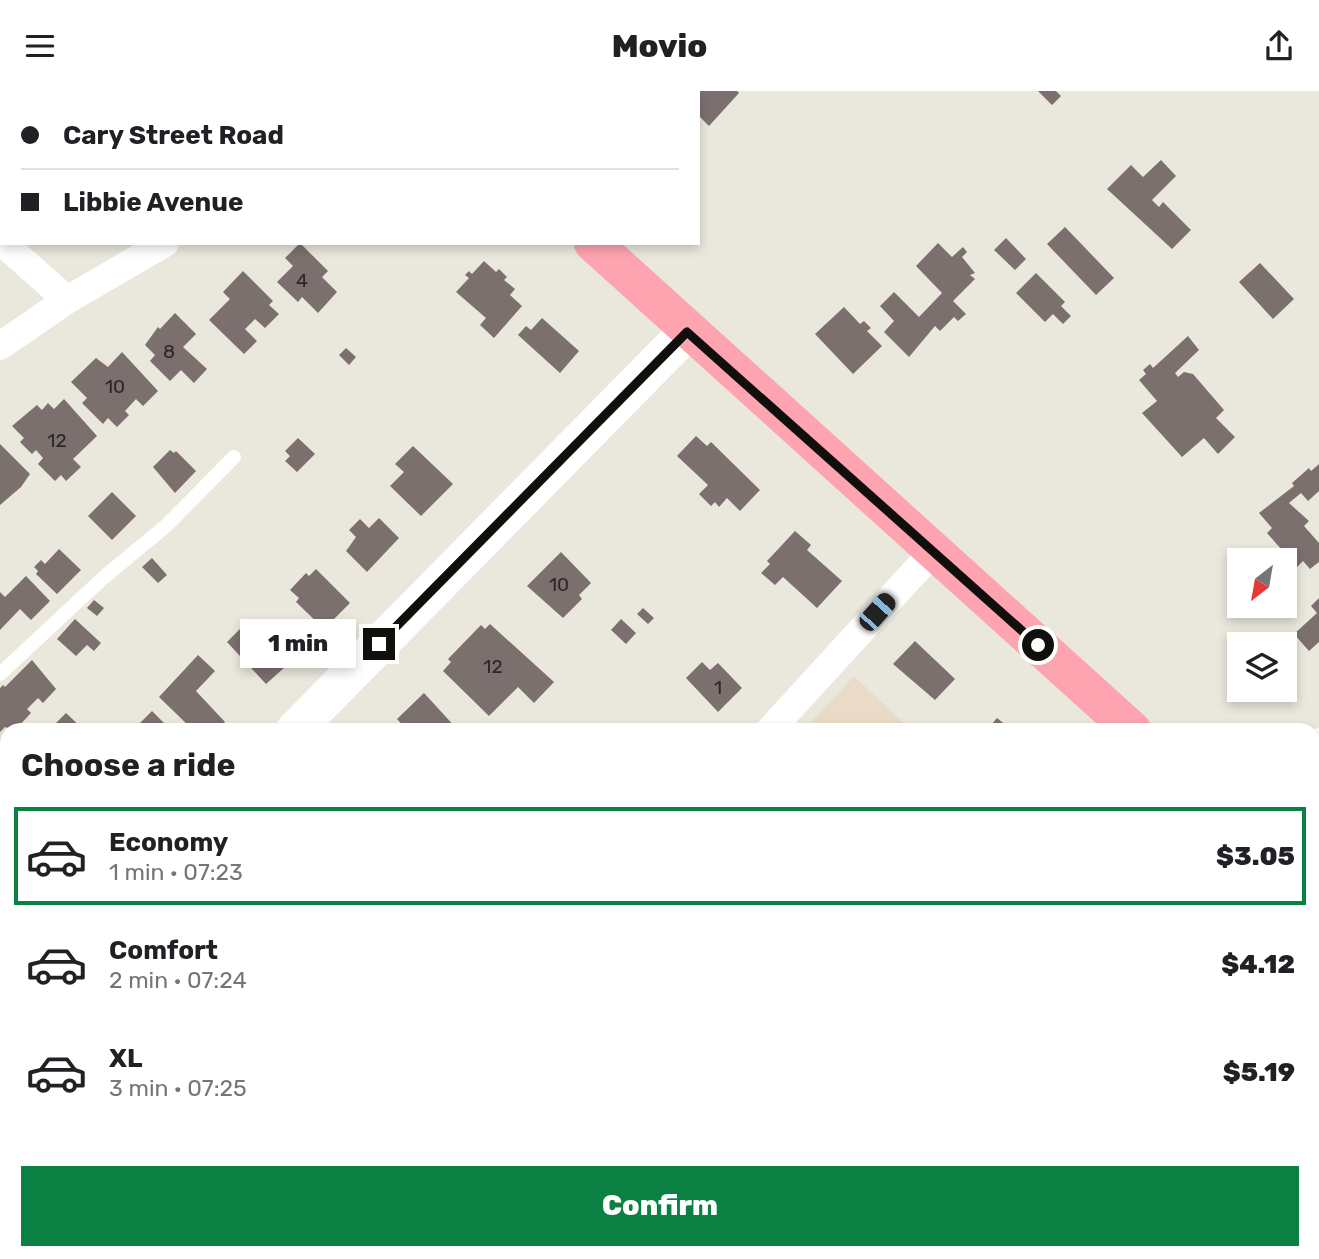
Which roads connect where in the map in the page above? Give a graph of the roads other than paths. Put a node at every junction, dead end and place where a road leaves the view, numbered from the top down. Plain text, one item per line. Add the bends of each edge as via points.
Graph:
1 (5, 245) edge
2 (162, 245) edge
3 (595, 245) edge
4 (67, 300) junction
5 (687, 332) junction
6 (0, 346) edge
7 (234, 457) dead end
8 (934, 551) junction
9 (0, 674) edge
10 (302, 723) edge
11 (779, 723) edge
12 (1124, 723) edge

1 - 4 street
2 - 4 street
3 - 5 main road
4 - 6 street
5 - 8 main road
5 - 10 main road
7 - 9 lane via 167,524
8 - 11 street
8 - 12 main road

